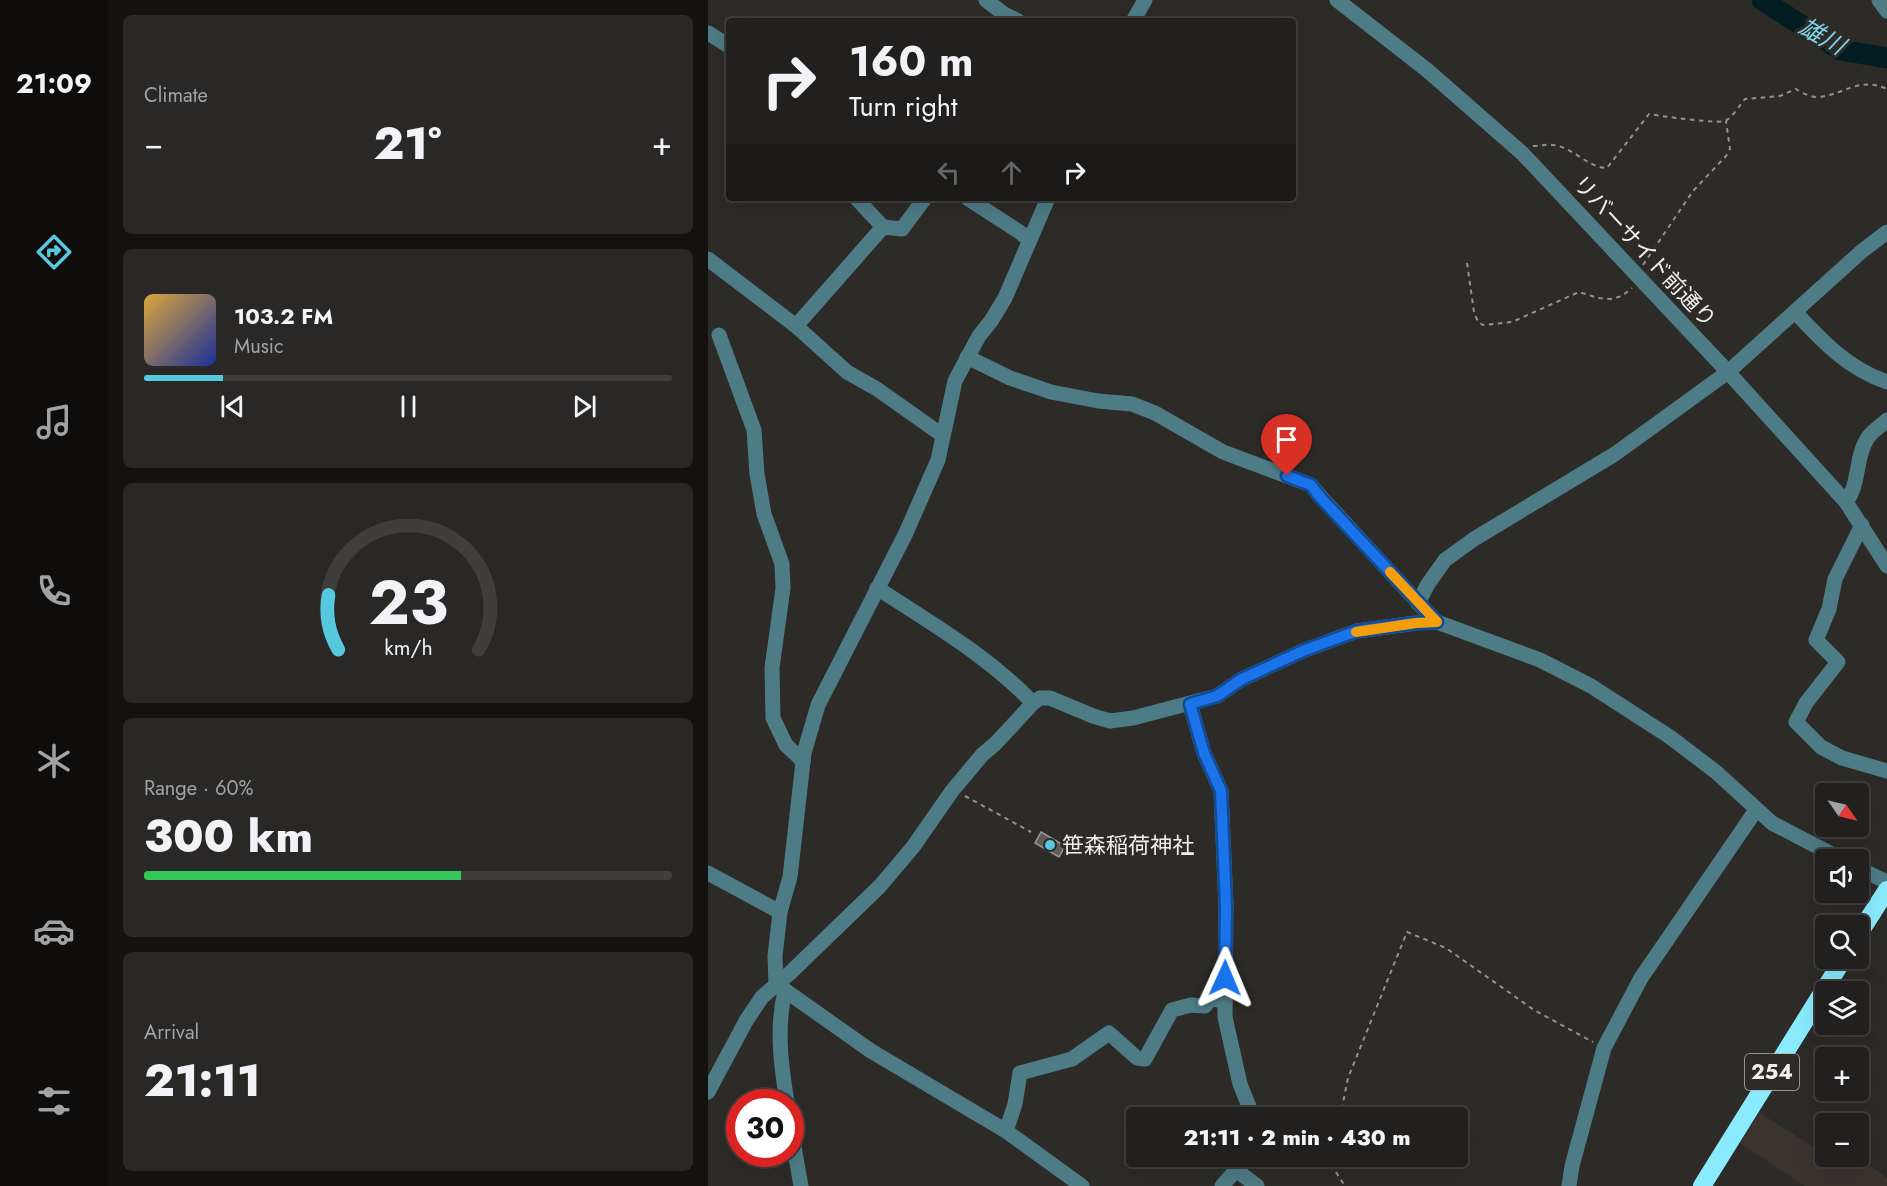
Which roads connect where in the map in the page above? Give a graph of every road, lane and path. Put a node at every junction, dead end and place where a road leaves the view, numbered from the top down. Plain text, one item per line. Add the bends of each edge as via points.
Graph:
1 (986, 0) edge
2 (1144, 0) edge
3 (1337, 0) edge
4 (1879, 0) edge
5 (1887, 11) edge
6 (1011, 18) edge
7 (1135, 18) edge
8 (708, 33) edge
9 (726, 44) edge
10 (1887, 89) edge
11 (1726, 121) junction
12 (1522, 153) junction
13 (859, 201) edge
14 (923, 201) edge
15 (972, 201) edge
16 (1047, 201) edge
17 (883, 227) junction
18 (1887, 232) edge
19 (1029, 240) junction
20 (708, 259) edge
21 (1467, 263) dead end
22 (1639, 277) junction
23 (1795, 312) junction
24 (796, 327) junction
25 (719, 335) dead end
26 (967, 357) junction
27 (1728, 372) junction
28 (1887, 382) edge
29 (1887, 420) edge
30 (942, 435) junction
31 (1846, 502) junction
32 (1862, 525) junction
33 (1887, 566) edge
34 (877, 588) junction
35 (1418, 603) junction
36 (1437, 622) junction
37 (1033, 703) junction
38 (1190, 704) junction
39 (803, 761) junction
40 (1887, 771) edge
41 (953, 790) junction
42 (1756, 810) junction
43 (1031, 832) dead end
44 (1821, 849) edge
45 (708, 873) edge
46 (1869, 873) edge
47 (1887, 882) edge
48 (1887, 890) edge
49 (780, 912) junction
50 (1869, 918) edge
51 (1837, 969) edge
52 (780, 987) junction
53 (1225, 1002) junction
54 (1604, 1048) junction
55 (785, 1089) edge
56 (708, 1092) edge
57 (1250, 1107) edge
58 (1342, 1107) edge
59 (1006, 1131) junction
60 (798, 1167) edge
61 (1234, 1167) edge
62 (1240, 1167) edge
63 (1333, 1167) edge
64 (801, 1186) edge
65 (1082, 1186) edge
66 (1222, 1186) edge
67 (1257, 1186) edge
68 (1345, 1186) edge
69 (1569, 1186) edge
70 (1702, 1186) edge

1 - 6 street
2 - 7 street
3 - 12 street, リバーサイド前通り via 1427,70
4 - 5 street
8 - 9 street
10 - 11 path via 1865,85 1816,97 1796,90 1780,96 1744,99
11 - 12 path via 1649,114 1607,168 1552,145 1528,147
11 - 22 path via 1730,149 1694,191
12 - 22 street, リバーサイド前通り
13 - 17 street
14 - 17 street via 902,229
15 - 19 street
16 - 19 street
17 - 24 street
18 - 23 street
19 - 26 street via 1005,298
20 - 24 street
21 - 22 path via 1474,312 1483,325 1512,322 1580,292 1611,299 1622,296
22 - 27 street, リバーサイド前通り
23 - 27 street
23 - 28 street via 1827,347 1871,377
24 - 30 street via 847,372 877,388
25 - 39 street via 754,430 764,514 782,564 783,588 772,668 773,718 786,745
26 - 30 street via 955,381
26 - 35 street via 1051,392 1132,404 1223,452 1311,485
27 - 31 street, リバーサイド前通り
27 - 35 street via 1615,454 1445,560
29 - 31 street via 1868,438
30 - 34 street via 938,460
31 - 32 street, リバーサイド前通り
32 - 33 street, リバーサイド前通り
32 - 40 street via 1835,579 1829,609 1816,640 1838,662 1796,722 1821,747 1842,758
34 - 37 street via 1010,679
34 - 39 street via 818,705
35 - 36 street
36 - 38 street via 1357,631 1242,679 1217,696
36 - 42 street via 1540,660 1591,686 1698,758
37 - 38 street via 1050,698 1110,721
37 - 41 street
38 - 53 street via 1204,753 1221,791
39 - 49 street via 790,878
41 - 43 path
41 - 52 street via 880,886
42 - 44 street via 1772,824
42 - 54 street via 1641,978
45 - 49 street
46 - 47 street
48 - 50 highway
49 - 52 street via 776,956
51 - 70 highway, 254
52 - 55 street via 779,1035
52 - 56 street via 762,997
52 - 59 street via 871,1051
53 - 57 street via 1240,1084
53 - 59 street via 1211,998 1205,1006 1172,1010 1144,1059 1137,1058 1109,1033 1072,1059 1020,1073
54 - 58 path via 1534,1010 1446,948 1407,932 1348,1078
54 - 69 street
59 - 65 street
60 - 64 street
61 - 66 street
62 - 67 street
63 - 68 path

